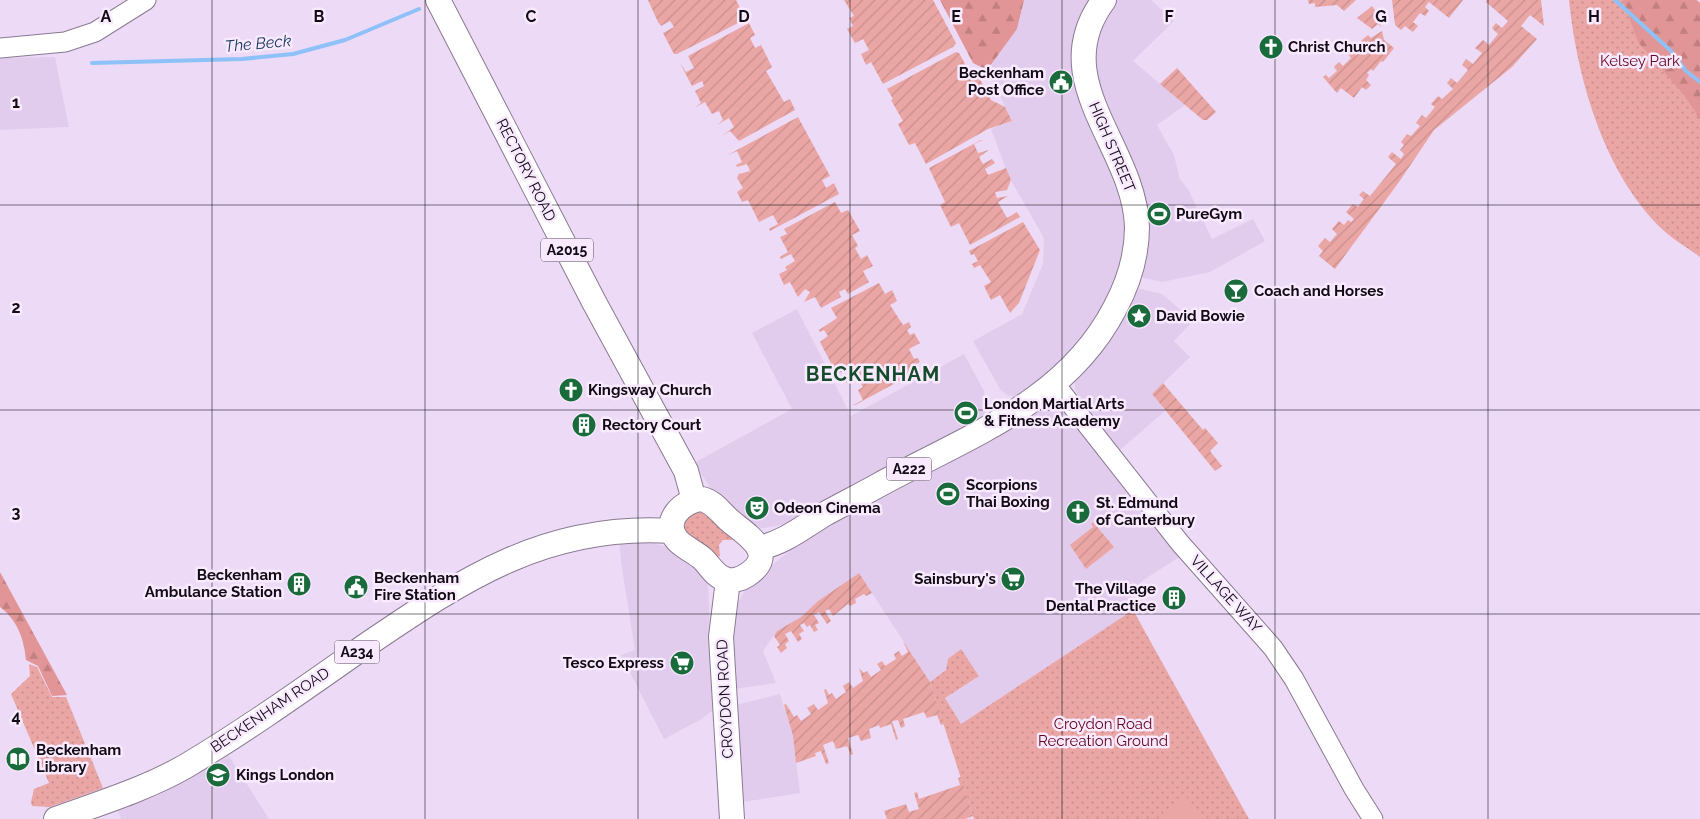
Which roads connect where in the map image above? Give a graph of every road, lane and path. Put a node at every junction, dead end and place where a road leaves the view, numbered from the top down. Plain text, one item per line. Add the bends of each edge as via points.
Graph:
1 (146, 0) edge
2 (438, 0) edge
3 (1104, 0) edge
4 (0, 48) edge
5 (1055, 384) junction
6 (694, 500) junction
7 (672, 531) junction
8 (758, 548) junction
9 (728, 580) junction
10 (56, 819) edge
11 (732, 819) edge
12 (1373, 819) edge

1 - 4 street via 95,32 66,42
2 - 6 main road, RECTORY ROAD / A2015 via 590,294 676,450
3 - 5 main road, HIGH STREET / A222 via 1086,33 1083,66 1091,99 1131,188 1136,213 1135,254 1122,294 1105,326 1081,358
5 - 8 main road, HIGH STREET / A222 via 985,429 780,541
5 - 12 street, VILLAGE WAY via 1180,542 1273,648
6 - 7 main road via 678,509
6 - 8 main road via 702,499 714,504 751,536
7 - 9 main road via 678,541
7 - 10 main road, BECKENHAM ROAD / A234 via 627,530 583,535 488,569 440,596 184,766 141,787
8 - 9 main road via 755,567 740,578
9 - 11 main road, CROYDON ROAD via 722,645

